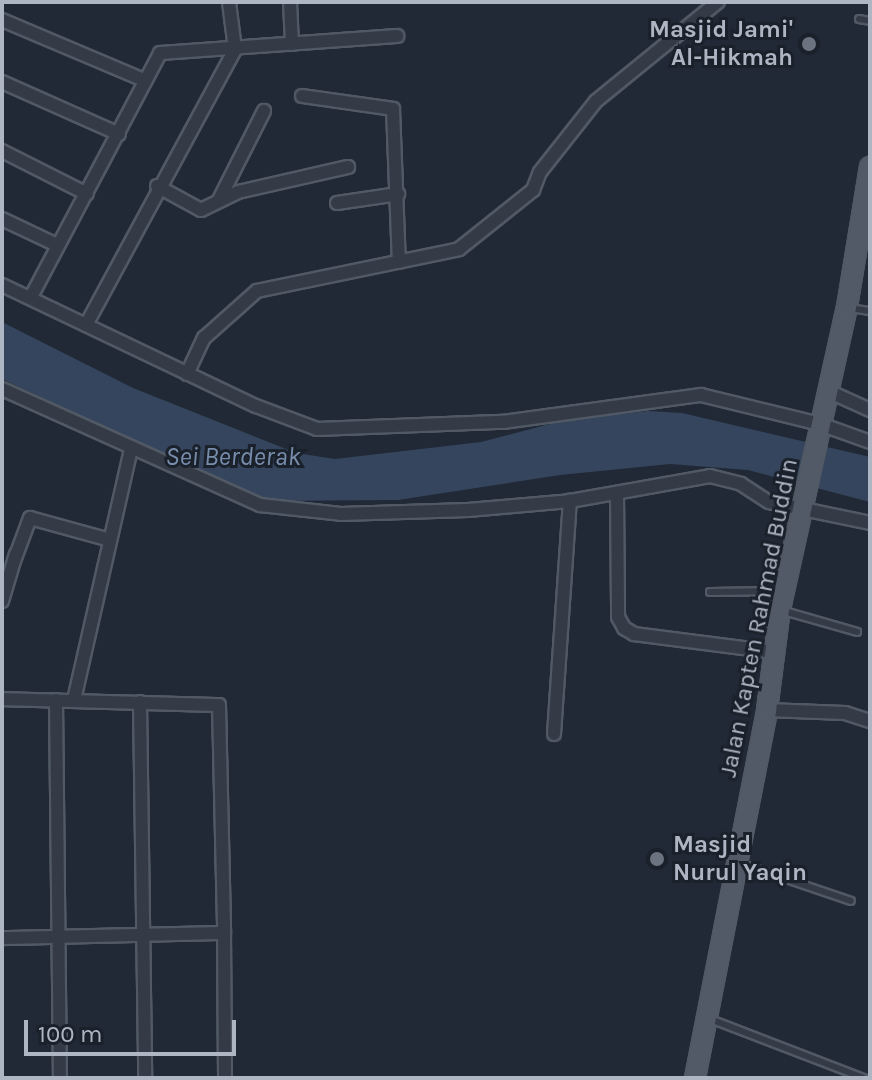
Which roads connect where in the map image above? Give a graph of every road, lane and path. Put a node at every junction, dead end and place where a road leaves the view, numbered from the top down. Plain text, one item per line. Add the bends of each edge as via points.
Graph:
1 (229, 2) edge
2 (290, 2) edge
3 (718, 2) edge
4 (859, 19) dead end
5 (2, 20) edge
6 (870, 21) edge
7 (397, 36) dead end
8 (292, 44) junction
9 (235, 49) junction
10 (144, 80) junction
11 (2, 82) edge
12 (302, 96) dead end
13 (264, 111) dead end
14 (119, 134) junction
15 (2, 151) edge
16 (348, 167) dead end
17 (870, 167) edge
18 (157, 186) junction
19 (87, 194) junction
20 (398, 194) junction
21 (219, 200) junction
22 (337, 203) dead end
23 (2, 219) edge
24 (57, 245) junction
25 (399, 262) junction
26 (2, 285) edge
27 (31, 297) junction
28 (847, 307) junction
29 (870, 311) edge
30 (86, 325) junction
31 (187, 374) junction
32 (2, 389) edge
33 (828, 391) junction
34 (870, 410) edge
35 (820, 424) junction
36 (870, 442) edge
37 (131, 450) junction
38 (617, 493) junction
39 (570, 501) junction
40 (804, 501) junction
41 (870, 523) edge
42 (110, 540) junction
43 (787, 591) junction
44 (710, 592) dead end
45 (2, 601) edge
46 (780, 609) junction
47 (857, 632) dead end
48 (774, 652) junction
49 (2, 699) edge
50 (56, 700) junction
51 (74, 700) junction
52 (140, 702) junction
53 (767, 710) junction
54 (870, 721) edge
55 (554, 734) dead end
56 (712, 848) dead end
57 (736, 858) junction
58 (851, 901) dead end
59 (224, 933) junction
60 (58, 936) junction
61 (144, 937) junction
62 (2, 938) edge
63 (710, 1019) junction
64 (60, 1078) edge
65 (145, 1078) edge
66 (225, 1078) edge
67 (695, 1078) edge
68 (864, 1078) edge

1 - 9 street
2 - 8 street
3 - 25 street via 596,101 540,172 533,190 504,218 459,249
4 - 6 lane
5 - 10 street
7 - 8 street
8 - 9 street
9 - 10 street via 188,54 168,50 154,61
9 - 18 street
10 - 14 street
11 - 14 street
12 - 20 street via 390,106 398,136
13 - 21 street
14 - 19 street
15 - 19 street
16 - 21 street via 311,172
17 - 28 main road, Jalan Kapten Rahmad Buddin
18 - 21 street via 201,210
18 - 30 street
19 - 24 street
20 - 22 street
20 - 25 street
23 - 24 street
24 - 27 street
25 - 31 street via 257,291 204,338
26 - 27 street
27 - 30 street
28 - 29 lane
28 - 33 main road, Jalan Kapten Rahmad Buddin
30 - 31 street
31 - 35 street via 317,429 503,422 701,395
32 - 37 street
33 - 34 street
33 - 35 main road, Jalan Kapten Rahmad Buddin
35 - 36 street
35 - 40 main road, Jalan Kapten Rahmad Buddin
37 - 39 street via 260,505 313,512
37 - 42 street
38 - 39 street
38 - 40 street via 710,476 741,484 769,502
38 - 48 street via 618,617 624,628 634,634
39 - 55 street
40 - 41 street
40 - 43 main road, Jalan Kapten Rahmad Buddin
42 - 45 street via 30,518
42 - 51 street
43 - 44 lane
43 - 46 main road, Jalan Kapten Rahmad Buddin
46 - 47 lane
46 - 48 main road, Jalan Kapten Rahmad Buddin
48 - 53 main road, Jalan Kapten Rahmad Buddin
49 - 50 street
50 - 51 street
50 - 60 street
51 - 52 street
52 - 59 street via 220,707
52 - 61 street
53 - 54 street via 845,713
53 - 57 main road, Jalan Kapten Rahmad Buddin
56 - 57 lane
57 - 58 lane
57 - 63 main road, Jalan Kapten Rahmad Buddin
59 - 61 street
59 - 66 street
60 - 61 street
60 - 62 street
60 - 64 street
61 - 65 street
63 - 67 main road, Jalan Kapten Rahmad Buddin
63 - 68 lane

